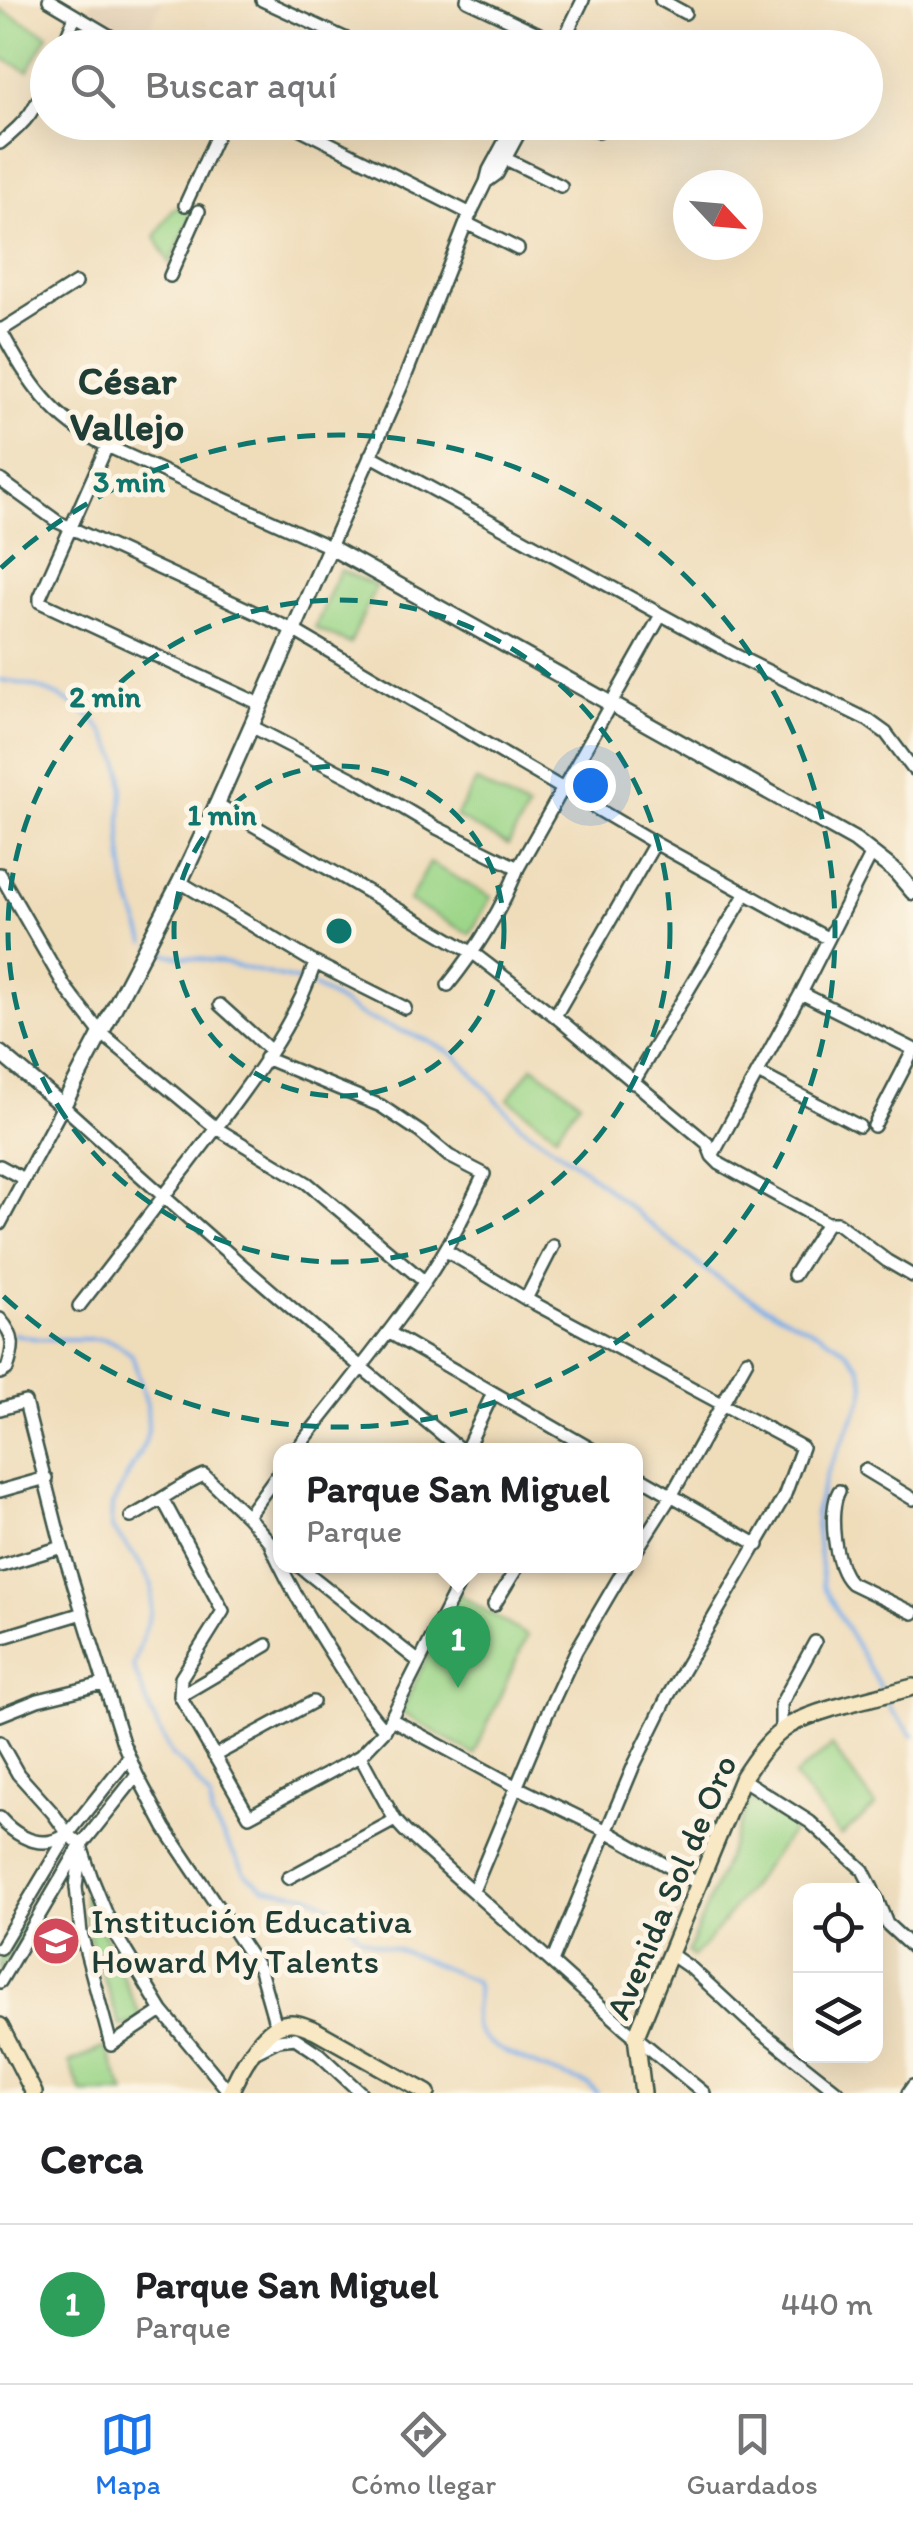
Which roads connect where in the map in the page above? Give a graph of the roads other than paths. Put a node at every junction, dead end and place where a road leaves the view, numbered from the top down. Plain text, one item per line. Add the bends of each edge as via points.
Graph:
1 (50, 0) edge
2 (262, 0) edge
3 (467, 0) edge
4 (584, 0) edge
5 (661, 0) edge
6 (685, 13) dead end
7 (76, 16) junction
8 (70, 30) edge
9 (100, 30) edge
10 (327, 30) edge
11 (531, 30) edge
12 (569, 30) edge
13 (30, 116) edge
14 (215, 140) edge
15 (322, 140) edge
16 (505, 140) edge
17 (516, 140) edge
18 (0, 142) edge
19 (506, 159) junction
20 (486, 182) junction
21 (562, 186) dead end
22 (186, 205) dead end
23 (198, 211) dead end
24 (469, 218) junction
25 (518, 249) dead end
26 (170, 276) dead end
27 (76, 283) dead end
28 (0, 330) edge
29 (107, 446) junction
30 (370, 456) junction
31 (0, 480) edge
32 (70, 528) junction
33 (330, 547) junction
34 (661, 615) junction
35 (293, 630) junction
36 (260, 704) junction
37 (612, 706) junction
38 (251, 726) junction
39 (913, 769) edge
40 (563, 790) junction
41 (217, 804) junction
42 (654, 843) junction
43 (872, 854) junction
44 (518, 868) junction
45 (0, 874) edge
46 (180, 882) junction
47 (913, 892) edge
48 (746, 893) junction
49 (827, 938) junction
50 (474, 953) junction
51 (315, 963) junction
52 (448, 985) dead end
53 (801, 993) junction
54 (220, 1005) dead end
55 (405, 1008) dead end
56 (555, 1016) junction
57 (100, 1032) junction
58 (913, 1050) edge
59 (0, 1053) edge
60 (268, 1054) junction
61 (758, 1073) junction
62 (632, 1082) junction
63 (63, 1106) junction
64 (859, 1126) dead end
65 (874, 1126) dead end
66 (216, 1128) junction
67 (712, 1156) junction
68 (0, 1166) edge
69 (22, 1178) junction
70 (163, 1197) junction
71 (827, 1223) junction
72 (0, 1224) edge
73 (553, 1246) dead end
74 (445, 1250) junction
75 (794, 1275) dead end
76 (913, 1276) edge
77 (425, 1282) junction
78 (526, 1299) junction
79 (80, 1306) dead end
80 (0, 1319) edge
81 (388, 1332) junction
82 (746, 1360) dead end
83 (362, 1369) junction
84 (0, 1373) edge
85 (493, 1393) junction
86 (723, 1403) junction
87 (0, 1409) edge
88 (302, 1443) edge
89 (454, 1443) edge
90 (467, 1443) edge
91 (578, 1443) edge
92 (865, 1470) dead end
93 (46, 1478) junction
94 (643, 1479) edge
95 (273, 1481) edge
96 (840, 1491) dead end
97 (0, 1492) edge
98 (672, 1496) junction
99 (913, 1499) edge
100 (162, 1500) junction
101 (132, 1516) dead end
102 (247, 1516) junction
103 (643, 1540) edge
104 (758, 1545) junction
105 (273, 1546) edge
106 (62, 1547) junction
107 (0, 1566) edge
108 (284, 1573) edge
109 (308, 1573) edge
110 (514, 1573) edge
111 (622, 1573) edge
112 (461, 1580) dead end
113 (494, 1605) dead end
114 (913, 1613) edge
115 (83, 1614) junction
116 (0, 1638) edge
117 (815, 1642) dead end
118 (267, 1645) dead end
119 (418, 1661) junction
120 (103, 1684) junction
121 (913, 1687) edge
122 (180, 1696) junction
123 (312, 1702) dead end
124 (0, 1715) edge
125 (388, 1725) junction
126 (781, 1732) junction
127 (0, 1742) edge
128 (129, 1756) junction
129 (214, 1756) junction
130 (360, 1756) junction
131 (137, 1774) junction
132 (742, 1778) junction
133 (517, 1787) junction
134 (0, 1818) edge
135 (395, 1820) junction
136 (605, 1830) junction
137 (68, 1834) junction
138 (81, 1844) junction
139 (288, 1878) dead end
140 (698, 1883) junction
141 (869, 1883) edge
142 (472, 1891) junction
143 (883, 1915) edge
144 (0, 1948) edge
145 (913, 1948) edge
146 (669, 1953) junction
147 (552, 1962) junction
148 (0, 1982) edge
149 (162, 2011) junction
150 (0, 2026) edge
151 (276, 2026) junction
152 (636, 2036) junction
153 (253, 2052) junction
154 (913, 2086) edge
155 (34, 2093) edge
156 (230, 2093) edge
157 (360, 2093) edge
158 (427, 2093) edge
159 (644, 2093) edge
160 (704, 2093) edge
161 (839, 2093) edge
162 (908, 2093) edge

1 - 7 street
2 - 10 street
3 - 11 street
4 - 12 street
5 - 6 street
7 - 8 street
7 - 9 street
13 - 18 street
14 - 22 street
15 - 24 street
16 - 20 street
17 - 19 street
19 - 20 street
19 - 21 street
20 - 24 street
23 - 26 street
24 - 25 street
24 - 30 street
27 - 28 street
28 - 29 street via 51,407
29 - 32 street
29 - 33 street
30 - 33 street
30 - 34 street
31 - 32 street
32 - 35 street
32 - 36 street via 40,597 43,606
33 - 35 street
33 - 37 street
34 - 37 street
34 - 39 street via 868,720
35 - 36 street
35 - 40 street
36 - 38 street
37 - 40 street
37 - 43 street
38 - 41 street
38 - 44 street
40 - 42 street
40 - 44 street
41 - 46 street
41 - 50 street
42 - 48 street
42 - 56 street
43 - 47 street
43 - 49 street
44 - 50 street
45 - 57 street via 65,987
46 - 51 street
46 - 57 street
48 - 49 street
48 - 62 street
49 - 53 street
50 - 52 street
50 - 56 street
51 - 55 street
51 - 60 street via 296,1011
53 - 58 street
53 - 61 street
54 - 60 street
56 - 62 street
57 - 63 street
57 - 66 street
58 - 65 street
59 - 63 street
60 - 66 street
60 - 74 street via 382,1106 484,1174
61 - 64 street
61 - 67 street
62 - 67 street via 707,1144
63 - 69 street
63 - 70 street
66 - 70 street
66 - 77 street via 307,1183
67 - 71 street
68 - 69 street
69 - 72 street
70 - 79 street
70 - 83 street
71 - 75 street
71 - 76 street via 837,1223
73 - 78 street
74 - 77 street
74 - 78 street
77 - 81 street
78 - 86 street
80 - 84 street via 14,1348
81 - 83 street
81 - 85 street
82 - 86 street
83 - 88 street
83 - 89 street
85 - 90 street
85 - 91 street
86 - 98 street
86 - 104 street via 802,1447
87 - 93 street via 25,1402
92 - 99 street
93 - 97 street
93 - 106 street
94 - 98 street
95 - 102 street
96 - 114 street via 833,1504 844,1576
98 - 103 street
98 - 104 street
100 - 101 street
100 - 102 street via 204,1475
100 - 122 street via 223,1612 182,1678
102 - 105 street
104 - 136 street via 668,1696
106 - 107 street
106 - 115 street
108 - 125 street via 374,1720
109 - 119 street
110 - 113 street
111 - 133 street via 576,1652
112 - 119 street
115 - 116 street
115 - 120 street
117 - 126 street via 782,1704
118 - 122 street
119 - 125 street
120 - 124 street
120 - 128 street
121 - 126 main road, Avenida Sol de Oro via 827,1711
122 - 129 street
123 - 129 street
125 - 130 street
125 - 133 street
126 - 132 main road, Avenida Sol de Oro
127 - 137 street
128 - 131 street
128 - 137 street
129 - 130 street via 249,1816
130 - 135 street
131 - 138 street
131 - 151 street via 260,1970
132 - 140 main road, Avenida Sol de Oro
132 - 141 street via 810,1822 864,1870
133 - 136 street
133 - 142 street
134 - 137 street via 32,1840 52,1842
135 - 139 street
135 - 142 street
136 - 140 street
136 - 147 street
137 - 138 street
137 - 144 street
138 - 148 street
138 - 149 street via 114,1932
138 - 149 street via 81,1933 111,2045
140 - 146 main road, Avenida Sol de Oro
142 - 147 street
143 - 145 street
146 - 152 main road, Avenida Sol de Oro
146 - 161 street
147 - 152 street
149 - 156 street
150 - 155 main road
151 - 153 main road
151 - 158 main road via 316,2030
152 - 159 main road, Avenida Sol de Oro
152 - 160 street
153 - 156 main road
153 - 157 street via 295,2038
154 - 162 street

